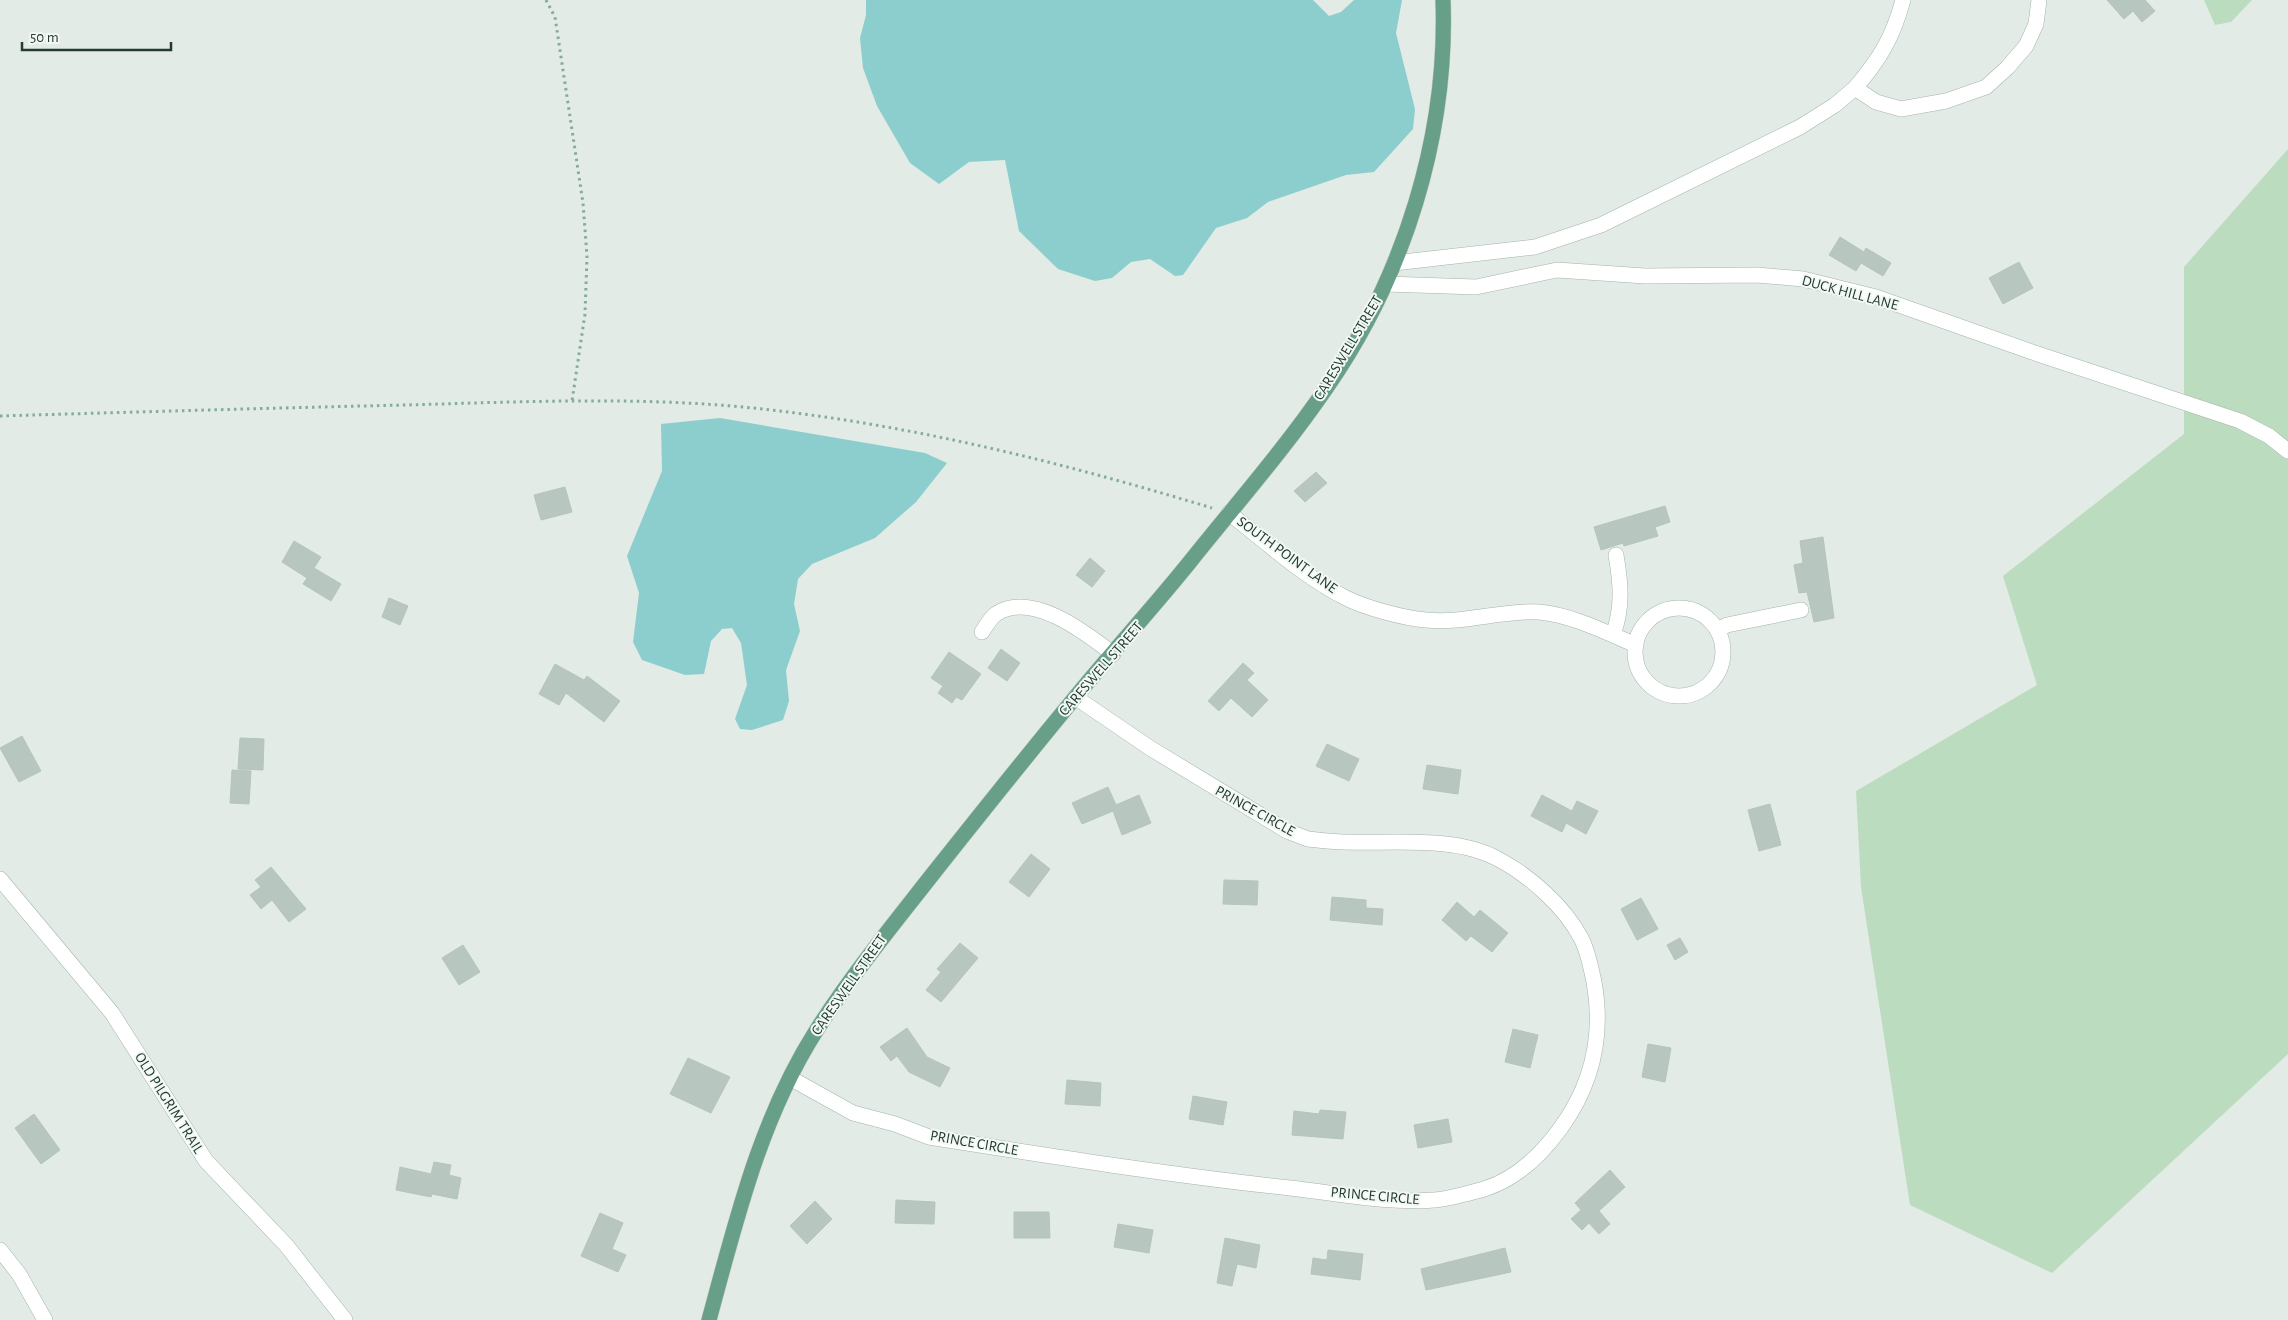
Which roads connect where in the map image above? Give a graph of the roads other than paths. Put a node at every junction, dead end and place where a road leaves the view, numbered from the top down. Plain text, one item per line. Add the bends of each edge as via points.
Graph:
1 (1443, 0) edge
2 (1903, 0) edge
3 (2039, 0) edge
4 (1855, 88) junction
5 (1394, 263) junction
6 (1386, 284) junction
7 (2288, 451) edge
8 (1230, 513) junction
9 (1616, 555) dead end
10 (1801, 610) dead end
11 (1718, 630) junction
12 (982, 632) dead end
13 (1613, 635) junction
14 (1636, 645) junction
15 (1113, 654) junction
16 (1076, 697) junction
17 (0, 879) edge
18 (790, 1078) junction
19 (0, 1250) edge
20 (45, 1320) edge
21 (346, 1320) edge
22 (709, 1320) edge

1 - 5 main road, CARESWELL STREET via 1439,90 1434,124 1414,207
2 - 4 street via 1895,28 1880,57
3 - 4 street via 2036,24 2026,46 1986,87 1946,101 1901,109 1876,102
4 - 5 street via 1835,106 1800,127 1602,225 1535,247
5 - 6 main road, CARESWELL STREET
6 - 7 street, DUCK HILL LANE via 1476,287 1557,270 1645,276 1757,275 1803,279 1876,297 2240,421 2269,436
6 - 8 main road, CARESWELL STREET via 1328,387
8 - 13 street, SOUTH POINT LANE via 1311,576 1346,598 1394,614 1426,620 1456,620 1539,612 1577,621
8 - 15 main road, CARESWELL STREET
9 - 13 street via 1621,604
10 - 11 street via 1727,625
11 - 14 street via 1703,614 1687,608 1669,608 1653,616 1642,628
11 - 14 street via 1723,642 1723,659 1717,675 1705,688 1689,695 1672,696 1656,690 1643,678 1636,662
12 - 15 street via 996,614 1025,608 1052,614 1076,626
13 - 14 street, SOUTH POINT LANE
15 - 16 main road, CARESWELL STREET
16 - 18 main road, CARESWELL STREET via 860,965 815,1032
16 - 18 street, PRINCE CIRCLE via 1150,748 1287,831 1308,839 1327,841 1447,845 1477,850 1516,870 1542,891 1562,911 1581,939 1591,968 1599,1024 1586,1087 1552,1140 1530,1164 1486,1188 1436,1200 1376,1198 1228,1181 929,1137 853,1113
17 - 21 street, OLD PILGRIM TRAIL via 112,1013 206,1161 286,1245
18 - 22 main road, CARESWELL STREET via 757,1154
19 - 20 street via 19,1274

